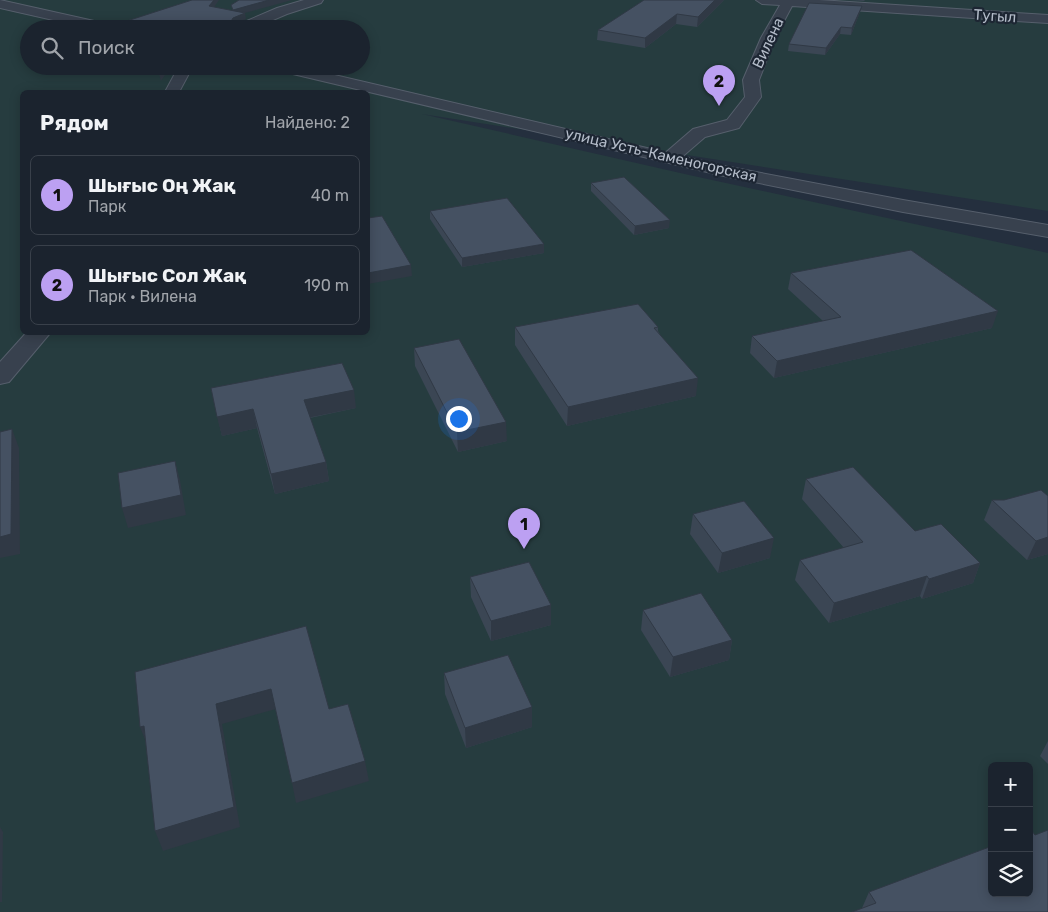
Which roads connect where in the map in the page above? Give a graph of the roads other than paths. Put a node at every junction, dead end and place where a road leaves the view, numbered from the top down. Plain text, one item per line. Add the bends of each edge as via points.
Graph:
1 (317, 0) edge
2 (762, 0) edge
3 (788, 2) junction
4 (0, 4) edge
5 (1048, 19) edge
6 (72, 20) edge
7 (261, 20) edge
8 (181, 75) edge
9 (315, 75) edge
10 (173, 90) edge
11 (670, 158) junction
12 (1048, 231) edge
13 (37, 335) edge
14 (0, 377) edge

1 - 7 street
2 - 3 street, Тугыл
3 - 5 street, Тугыл
3 - 11 street, Вилена via 768,38 751,80 754,97 733,124 700,133
4 - 6 street
8 - 10 street
9 - 11 street, улица Усть-Каменогорская
11 - 12 street, улица Усть-Каменогорская via 902,206
13 - 14 street

